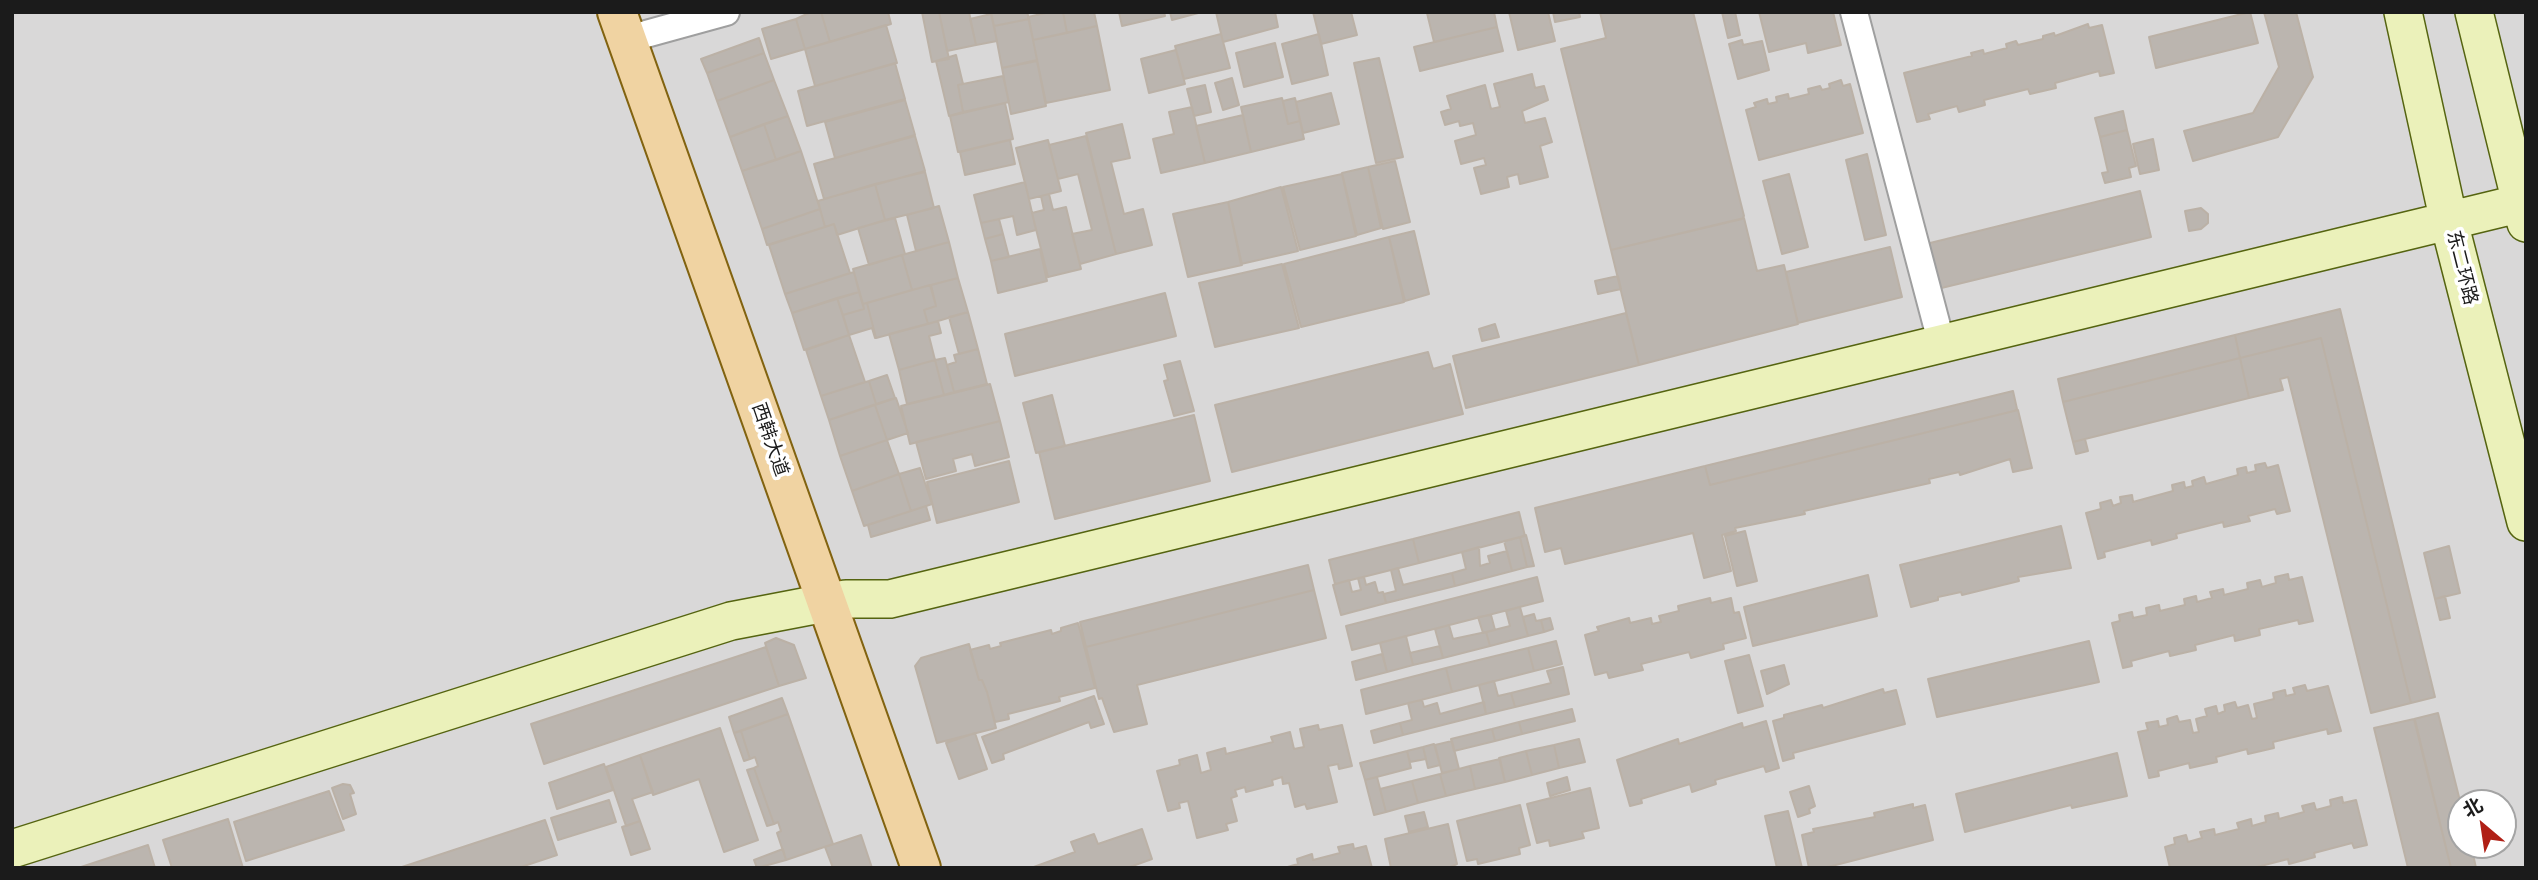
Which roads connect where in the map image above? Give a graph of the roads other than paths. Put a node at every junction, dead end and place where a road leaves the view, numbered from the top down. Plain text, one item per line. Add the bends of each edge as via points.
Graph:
1 (726, 12) edge
2 (1854, 12) edge
3 (2403, 12) edge
4 (2474, 12) edge
5 (634, 19) edge
6 (2524, 210) edge
7 (2449, 222) junction
8 (1942, 345) junction
9 (2526, 522) edge
10 (836, 602) junction
11 (12, 849) edge
12 (921, 868) edge
13 (942, 868) edge

1 - 5 street
2 - 8 street
3 - 7 street, 东二环路
4 - 6 street
5 - 10 main road, 西韩大道
6 - 7 street
7 - 8 street
7 - 9 street, 东二环路
8 - 10 street via 890,599
10 - 11 street via 731,621
10 - 12 main road, 西韩大道
10 - 13 main road, 西韩大道

